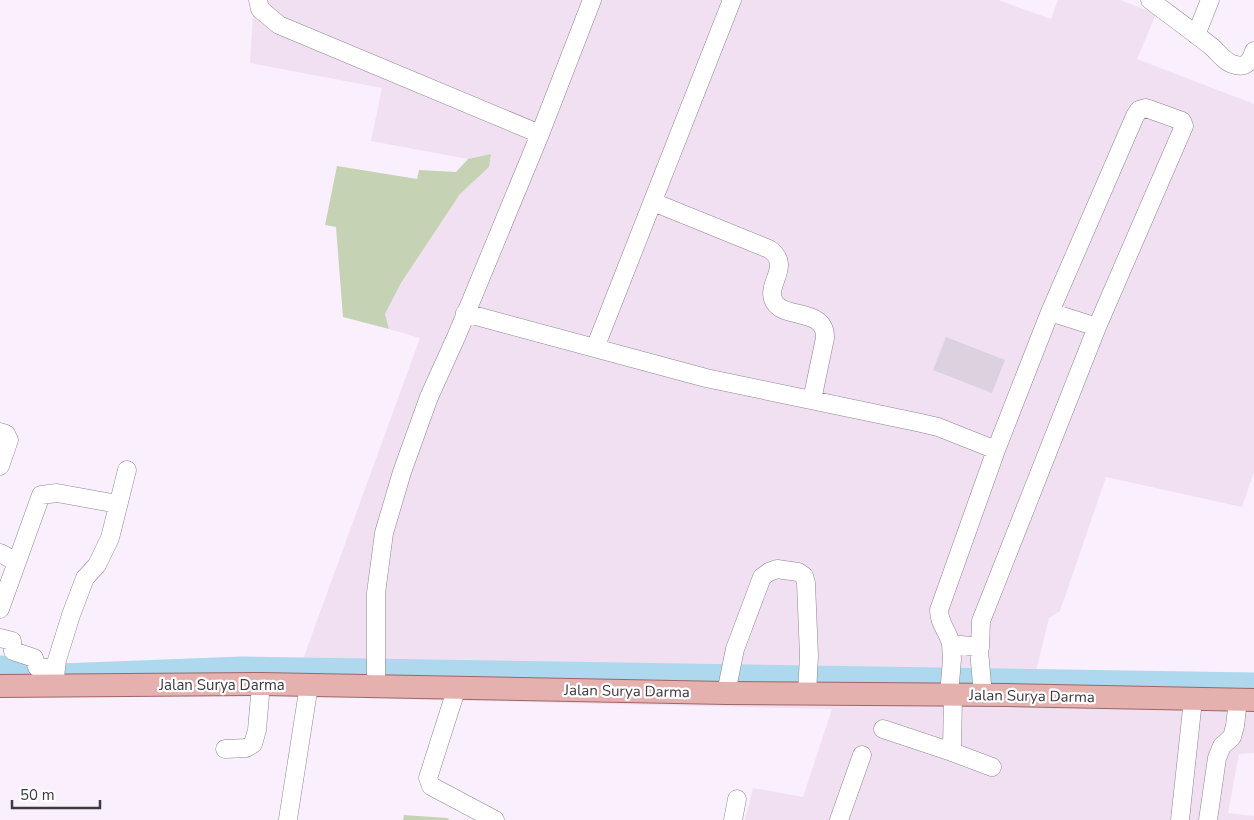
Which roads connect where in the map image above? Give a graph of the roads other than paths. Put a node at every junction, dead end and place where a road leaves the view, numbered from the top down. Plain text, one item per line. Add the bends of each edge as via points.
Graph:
1 (258, 0) edge
2 (592, 0) edge
3 (1150, 0) edge
4 (1210, 0) edge
5 (729, 1) edge
6 (1196, 34) junction
7 (1254, 51) edge
8 (540, 134) junction
9 (653, 202) junction
10 (1050, 312) junction
11 (466, 313) junction
12 (1097, 327) junction
13 (596, 348) junction
14 (812, 400) junction
15 (0, 432) edge
16 (996, 450) junction
17 (0, 466) edge
18 (127, 470) dead end
19 (118, 504) junction
20 (0, 553) edge
21 (17, 562) junction
22 (0, 609) edge
23 (0, 638) edge
24 (979, 649) junction
25 (951, 652) junction
26 (48, 676) junction
27 (375, 683) junction
28 (261, 684) junction
29 (309, 685) junction
30 (0, 686) edge
31 (457, 687) junction
32 (807, 689) junction
33 (728, 690) junction
34 (983, 690) junction
35 (951, 691) junction
36 (1193, 700) junction
37 (1246, 700) edge
38 (882, 729) dead end
39 (225, 749) dead end
40 (952, 752) junction
41 (862, 755) dead end
42 (992, 766) dead end
43 (737, 799) dead end
44 (288, 819) edge
45 (495, 820) edge
46 (733, 820) edge
47 (839, 820) edge
48 (1180, 820) edge
49 (1208, 820) edge

1 - 8 street via 260,9 279,25
2 - 8 street
3 - 6 street
4 - 6 street
5 - 9 street
6 - 7 street via 1230,64 1246,64
8 - 11 street
9 - 13 street
9 - 14 street via 775,253 780,268 772,296 775,303 812,318 825,330
10 - 12 street
10 - 12 street via 1136,116 1139,110 1146,108 1182,121 1184,126
10 - 16 street
11 - 13 street
11 - 27 street via 429,397 384,533 376,594
12 - 24 street via 982,621
13 - 14 street via 706,378
14 - 16 street via 938,427
15 - 17 street via 9,440
16 - 25 street via 938,610 949,637
18 - 19 street
19 - 21 street via 72,495 43,494
19 - 26 street via 110,538 83,582
20 - 21 street
21 - 22 street
23 - 26 street via 12,641 13,651 32,657 37,667
24 - 25 street
24 - 34 street
25 - 35 street
26 - 28 main road, Jalan Surya Darma
26 - 30 main road, Jalan Surya Darma
27 - 29 main road, Jalan Surya Darma
27 - 31 main road, Jalan Surya Darma
28 - 29 main road, Jalan Surya Darma
28 - 39 street via 254,744 246,748
29 - 44 street
31 - 33 main road, Jalan Surya Darma
31 - 45 street via 428,783
32 - 33 main road, Jalan Surya Darma
32 - 33 street via 806,583 798,572 777,569 762,577 735,650
32 - 35 main road, Jalan Surya Darma
34 - 35 main road, Jalan Surya Darma
34 - 36 main road, Jalan Surya Darma
35 - 40 street
36 - 37 main road, Jalan Surya Darma
36 - 48 street
37 - 49 street via 1232,737 1222,746 1217,758
38 - 40 street
40 - 42 street
41 - 47 street
43 - 46 street

